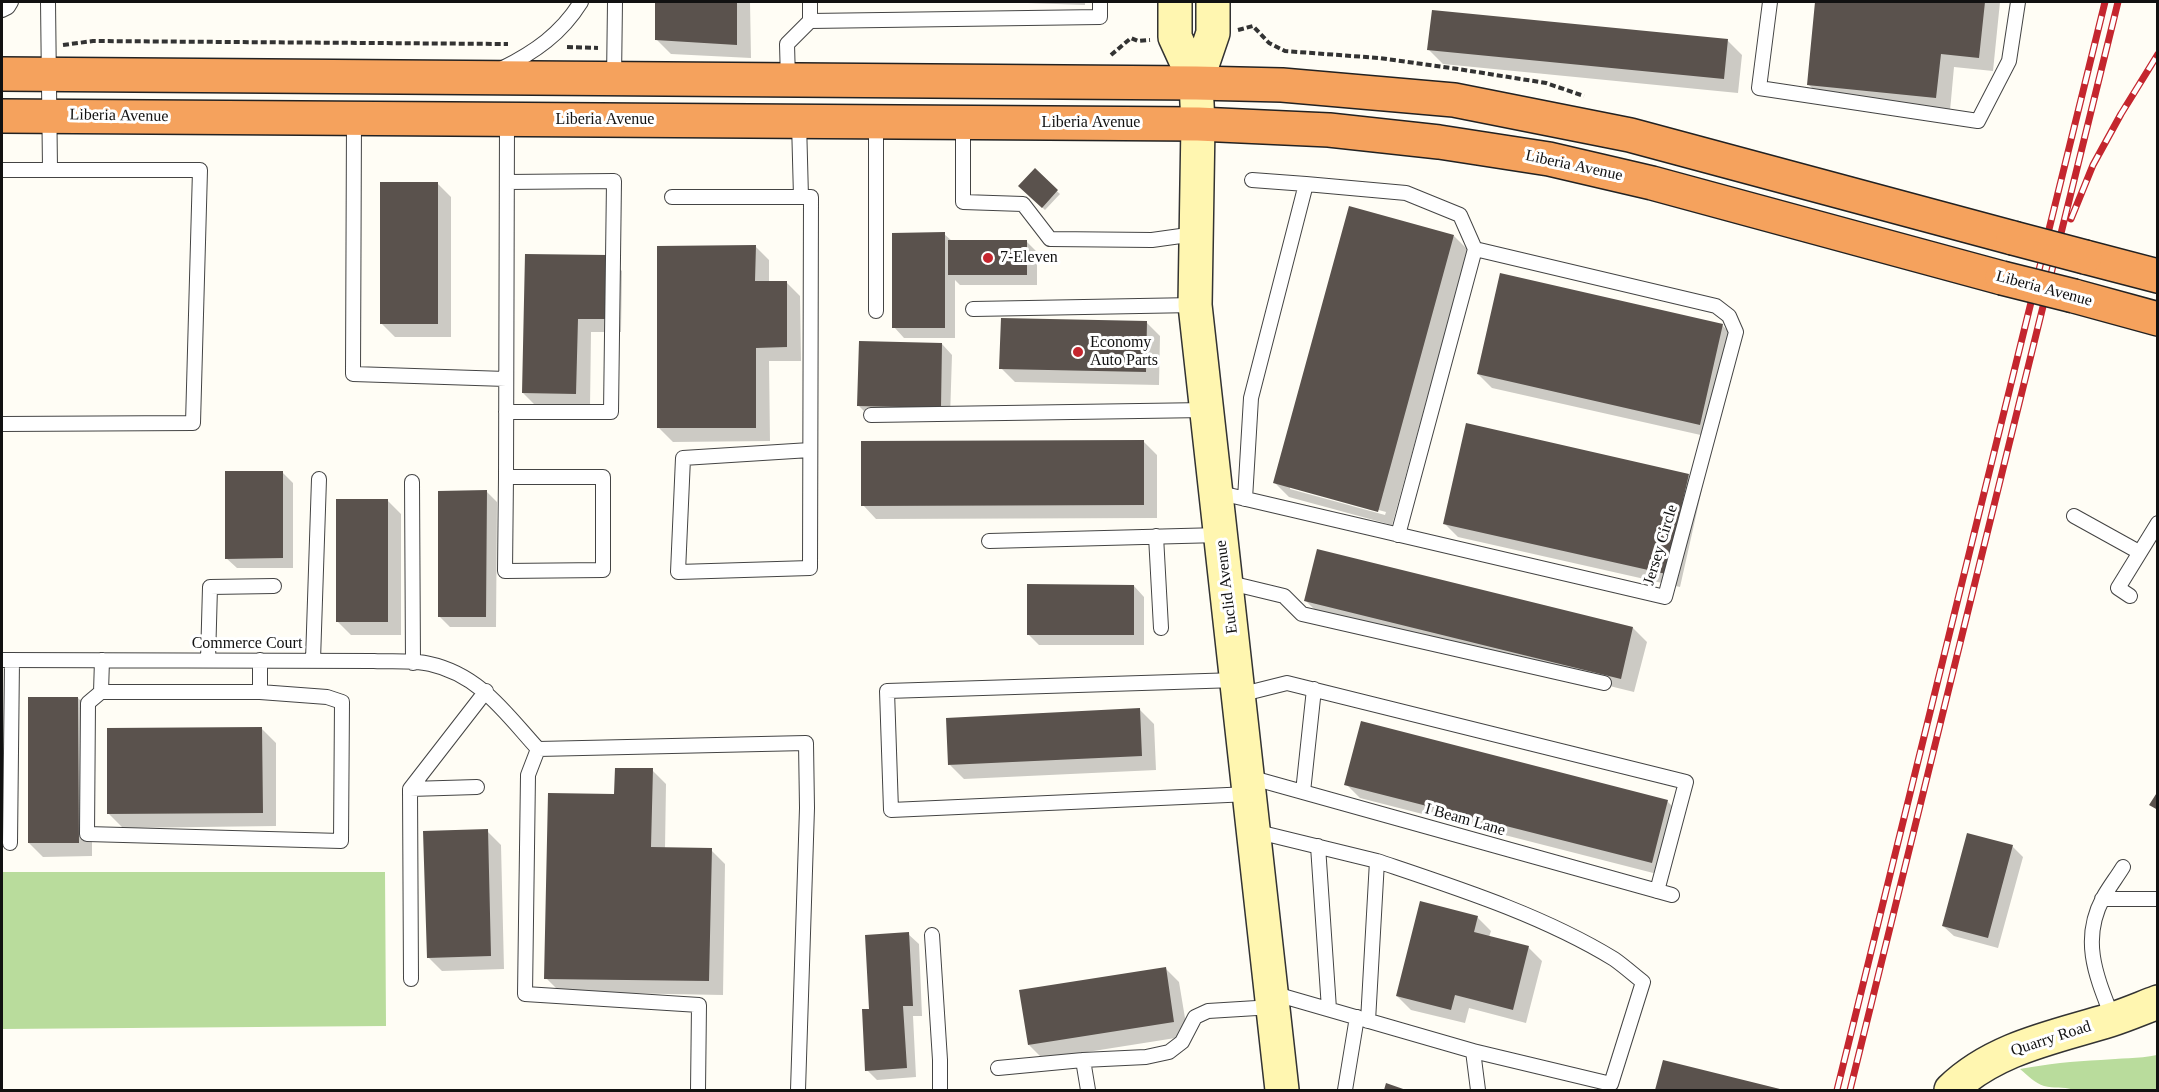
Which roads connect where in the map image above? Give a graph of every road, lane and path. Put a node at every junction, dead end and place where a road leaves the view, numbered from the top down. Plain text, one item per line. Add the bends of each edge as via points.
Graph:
1 (3, 2) edge
2 (11, 2) edge
3 (48, 2) edge
4 (581, 2) edge
5 (615, 2) edge
6 (810, 2) edge
7 (1100, 2) edge
8 (1175, 2) edge
9 (1213, 2) edge
10 (1770, 2) edge
11 (2018, 2) edge
12 (2, 8) edge
13 (810, 21) junction
14 (1131, 38) dead end
15 (93, 41) dead end
16 (1138, 41) dead end
17 (510, 44) dead end
18 (558, 47) dead end
19 (595, 47) dead end
20 (2, 74) edge
21 (49, 75) junction
22 (483, 78) junction
23 (614, 79) junction
24 (788, 80) junction
25 (1196, 83) junction
26 (49, 115) junction
27 (2, 116) edge
28 (354, 119) junction
29 (507, 120) junction
30 (799, 122) junction
31 (876, 122) junction
32 (963, 123) junction
33 (1198, 124) junction
34 (50, 169) junction
35 (2, 170) edge
36 (1252, 180) dead end
37 (507, 182) junction
38 (1306, 184) junction
39 (672, 197) dead end
40 (801, 197) junction
41 (1195, 234) junction
42 (1475, 249) junction
43 (2157, 276) edge
44 (1195, 305) junction
45 (973, 309) dead end
46 (876, 311) dead end
47 (2157, 319) edge
48 (506, 379) junction
49 (1206, 410) junction
50 (506, 412) junction
51 (871, 415) dead end
52 (2, 424) edge
53 (810, 450) junction
54 (506, 477) junction
55 (319, 479) dead end
56 (412, 482) dead end
57 (1230, 496) junction
58 (2074, 516) dead end
59 (2157, 523) edge
60 (1221, 535) junction
61 (1398, 535) junction
62 (1156, 536) junction
63 (989, 541) dead end
64 (2139, 552) junction
65 (1226, 582) junction
66 (274, 586) dead end
67 (2130, 596) dead end
68 (1161, 628) dead end
69 (7, 660) edge
70 (102, 660) junction
71 (208, 660) junction
72 (260, 660) junction
73 (313, 660) junction
74 (413, 663) junction
75 (1604, 683) dead end
76 (1239, 687) junction
77 (1314, 689) junction
78 (486, 691) junction
79 (101, 692) junction
80 (260, 692) junction
81 (538, 749) junction
82 (1250, 785) junction
83 (477, 787) dead end
84 (410, 789) junction
85 (1303, 792) junction
86 (1254, 831) junction
87 (10, 843) dead end
88 (1318, 846) junction
89 (1377, 861) junction
90 (2123, 867) dead end
91 (1657, 891) junction
92 (1672, 895) dead end
93 (2102, 899) junction
94 (2157, 899) edge
95 (932, 935) dead end
96 (411, 979) dead end
97 (1273, 1000) junction
98 (2157, 1002) edge
99 (1329, 1010) junction
100 (1362, 1019) junction
101 (2113, 1019) junction
102 (1473, 1051) junction
103 (1083, 1060) junction
104 (998, 1068) dead end
105 (698, 1090) edge
106 (798, 1090) edge
107 (940, 1090) edge
108 (1088, 1090) edge
109 (1282, 1090) edge
110 (1345, 1090) edge
111 (1478, 1090) edge
112 (1951, 1090) edge

1 - 12 lane
2 - 12 lane
3 - 21 lane
4 - 22 lane via 549,40
5 - 23 lane
6 - 13 lane
7 - 13 lane via 1100,17
8 - 25 street, Euclid Avenue via 1175,37
9 - 25 street, Euclid Avenue via 1213,33
10 - 11 lane via 1759,88 1978,121 2009,61
13 - 24 lane via 787,44
14 - 16 path
15 - 17 path
18 - 19 path
20 - 21 highway
21 - 22 highway
21 - 26 lane
22 - 23 highway
23 - 24 highway
24 - 25 highway
25 - 33 street, Euclid Avenue
25 - 43 highway, bridge via 1282,85 1454,100 1630,135
26 - 27 highway, Liberia Avenue
26 - 28 highway, Liberia Avenue
26 - 34 lane
28 - 29 highway, Liberia Avenue
28 - 48 lane via 353,374
29 - 30 highway, Liberia Avenue
29 - 37 lane
30 - 31 highway, Liberia Avenue
30 - 40 lane
31 - 32 highway, Liberia Avenue
31 - 46 lane
32 - 33 highway, Liberia Avenue
32 - 41 lane via 963,202 1023,204 1050,239 1152,240
33 - 41 street, Euclid Avenue
33 - 47 highway, Liberia Avenue, bridge via 1329,130 1549,159 1652,183
34 - 35 lane
34 - 52 lane via 200,170 193,423
36 - 38 lane
37 - 48 lane
37 - 50 lane via 614,181 614,192 611,412
38 - 42 lane via 1406,193 1460,215
38 - 57 lane
39 - 40 lane
40 - 53 lane via 811,197
41 - 44 street, Euclid Avenue
42 - 61 lane
42 - 61 lane, Jersey Circle via 1716,306 1729,316 1736,332 1668,586 1665,597
44 - 45 lane
44 - 49 street, Euclid Avenue
48 - 50 lane
49 - 51 lane
49 - 57 street, Euclid Avenue
50 - 54 lane
53 - 53 lane via 683,458 678,572 810,568
54 - 54 lane via 505,571 603,570 603,477
55 - 73 lane
56 - 74 lane
57 - 60 street, Euclid Avenue
57 - 61 lane, Jersey Circle
58 - 64 lane
59 - 64 lane
60 - 62 lane
60 - 65 street, Euclid Avenue
62 - 63 lane
62 - 68 lane
64 - 67 lane via 2118,588
65 - 75 lane via 1284,596 1302,614
65 - 76 street, Euclid Avenue
66 - 71 lane via 210,587
69 - 70 lane, Commerce Court
69 - 87 lane
70 - 71 lane, Commerce Court
70 - 79 lane
71 - 72 lane, Commerce Court
72 - 73 lane, Commerce Court
72 - 80 lane
73 - 74 lane, Commerce Court
74 - 78 lane, Commerce Court via 454,672
76 - 77 lane via 1287,683
76 - 82 street, Euclid Avenue
76 - 82 lane, I Beam Lane via 887,691 891,810
77 - 85 lane
77 - 91 lane via 1686,783
78 - 81 lane, Commerce Court
78 - 84 lane
79 - 80 lane
79 - 80 lane via 88,703 87,834 341,841 342,702 327,697
81 - 105 lane via 528,775 525,994 699,1005
81 - 106 lane via 806,743
82 - 85 lane, I Beam Lane
82 - 86 street, Euclid Avenue
83 - 84 lane
84 - 96 lane
85 - 91 lane, I Beam Lane
86 - 88 lane
86 - 97 street, Euclid Avenue
88 - 89 lane
88 - 99 lane
89 - 100 lane
89 - 102 lane via 1473,893 1560,931 1615,960 1643,982 1611,1084
90 - 93 lane
91 - 92 lane, I Beam Lane
93 - 94 lane
93 - 101 lane via 2091,948
95 - 107 lane
97 - 99 lane
97 - 103 lane via 1208,1011 1195,1017 1182,1042 1169,1052 1146,1058
97 - 109 street, Euclid Avenue
98 - 101 street, Quarry Road
99 - 100 lane
100 - 102 lane
100 - 110 lane
101 - 112 street, Quarry Road via 2009,1052
102 - 111 lane
103 - 104 lane
103 - 108 lane

